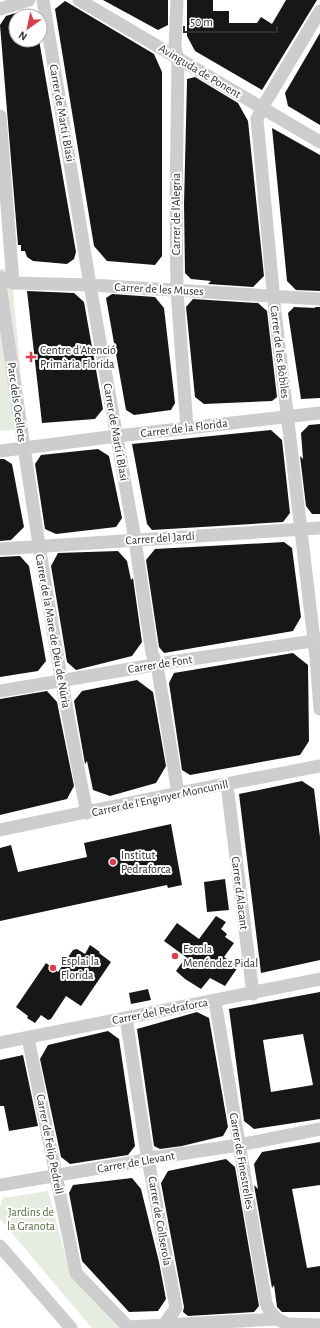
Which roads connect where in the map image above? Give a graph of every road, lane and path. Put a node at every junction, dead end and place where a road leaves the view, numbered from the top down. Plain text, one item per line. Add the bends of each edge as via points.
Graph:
1 (29, 0) edge
2 (43, 0) edge
3 (80, 0) edge
4 (177, 0) edge
5 (0, 9) edge
6 (320, 11) edge
7 (178, 59) junction
8 (262, 108) junction
9 (0, 116) edge
10 (320, 142) edge
11 (0, 277) edge
12 (13, 284) junction
13 (0, 285) edge
14 (90, 285) junction
15 (177, 291) junction
16 (273, 296) junction
17 (320, 300) edge
18 (320, 413) edge
19 (288, 417) junction
20 (187, 428) junction
21 (117, 436) junction
22 (24, 448) junction
23 (0, 451) edge
24 (320, 528) edge
25 (300, 529) junction
26 (135, 539) junction
27 (38, 547) junction
28 (0, 549) edge
29 (317, 640) edge
30 (156, 664) junction
31 (61, 680) junction
32 (0, 691) edge
33 (320, 709) edge
34 (320, 766) edge
35 (178, 793) junction
36 (228, 793) dead end
37 (87, 813) junction
38 (0, 830) edge
39 (320, 979) edge
40 (253, 994) junction
41 (215, 1001) junction
42 (126, 1018) junction
43 (28, 1038) junction
44 (0, 1043) edge
45 (320, 1129) edge
46 (239, 1145) junction
47 (148, 1157) junction
48 (57, 1176) junction
49 (1, 1186) edge
50 (0, 1246) edge
51 (277, 1319) junction
52 (164, 1325) junction
53 (320, 1325) edge
54 (71, 1328) edge

1 - 5 street
2 - 14 street, Carrer de Martí i Blasi
3 - 7 street, Avinguda de Ponent
4 - 7 street, Carrer de l'Alegria via 175,48
6 - 8 street, Carrer de les Bòbiles
7 - 8 street, Avinguda de Ponent
7 - 15 street, Carrer de l'Alegria
8 - 10 street, Avinguda de Ponent
8 - 16 street, Carrer de les Bòbiles via 257,123
9 - 12 street
11 - 12 street, Carrer de les Muses
12 - 14 street, Carrer de les Muses
13 - 22 street, Parc dels Ocellets
14 - 15 street, Carrer de les Muses
14 - 21 street, Carrer de Martí i Blasi
15 - 16 street, Carrer de les Muses
15 - 20 street, Carrer de l'Alegria
16 - 17 street, Carrer de les Muses
16 - 19 street, Carrer de les Bòbiles
18 - 19 street, Carrer de la Florida
19 - 20 street, Carrer de la Florida
19 - 25 street, Carrer de les Bòbiles
20 - 21 street, Carrer de la Florida
21 - 22 street, Carrer de la Florida
21 - 26 street, Carrer de Martí i Blasi
22 - 23 street, Carrer de la Florida
22 - 27 street, Carrer de la Mare de Déu de Núria
24 - 25 street, Carrer del Jardí
25 - 26 street, Carrer del Jardí
25 - 29 street, Carrer de les Bòbiles
26 - 27 street, Carrer del Jardí
26 - 30 street, Carrer de Martí i Blasi via 152,653
27 - 28 street, Carrer del Jardí
27 - 31 street, Carrer de la Mare de Déu de Núria
29 - 30 street, Carrer de Font
29 - 33 street, Carrer de les Bòbiles
30 - 31 street, Carrer de Font
30 - 35 street, Carrer de Martí i Blasi
31 - 32 street, Carrer de Font
31 - 37 street, Carrer de la Mare de Déu de Núria
34 - 35 street, Carrer de l'Enginyer Moncunill
35 - 37 street, Carrer de l'Enginyer Moncunill
36 - 40 street, Carrer d'Alacant
37 - 38 street, Carrer de l'Enginyer Moncunill
39 - 40 street, Carrer del Pedraforca
40 - 41 street, Carrer del Pedraforca
41 - 42 street, Carrer del Pedraforca
41 - 46 street, Carrer de Finestrelles
42 - 43 street, Carrer del Pedraforca
42 - 47 street, Carrer de Collserola
43 - 44 street, Carrer del Pedraforca
43 - 48 street, Carrer de Felip Pedrell
45 - 46 street, Carrer de Llevant
46 - 47 street, Carrer de Llevant
46 - 51 street, Carrer de Finestrelles via 266,1303
47 - 48 street, Carrer de Llevant via 140,1161
47 - 52 street, Carrer de Collserola via 176,1308
48 - 49 street, Carrer de Llevant
48 - 52 street, Carrer de Felip Pedrell via 76,1273 128,1327
50 - 54 street
51 - 52 street
51 - 53 street via 287,1324

